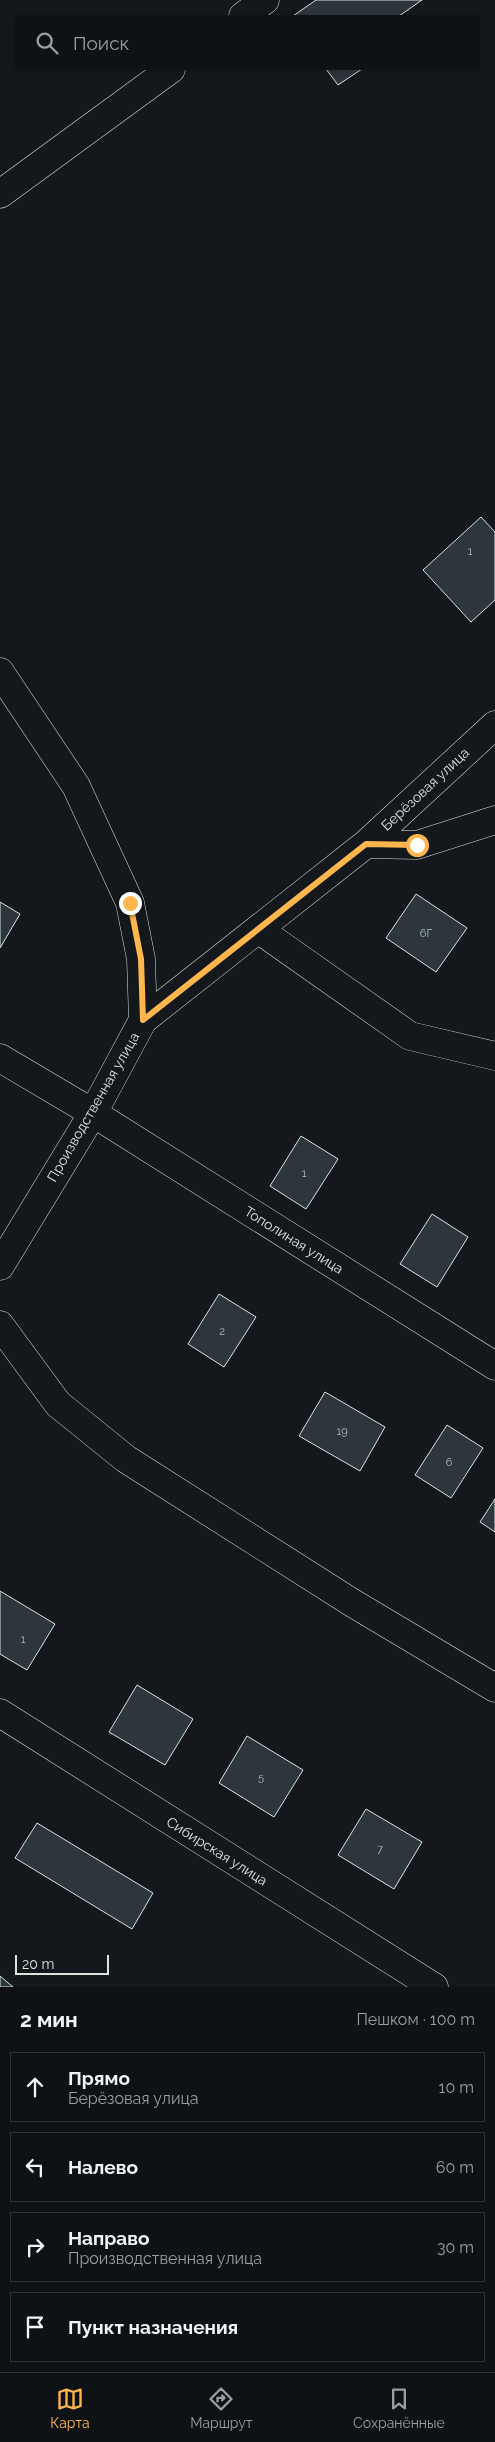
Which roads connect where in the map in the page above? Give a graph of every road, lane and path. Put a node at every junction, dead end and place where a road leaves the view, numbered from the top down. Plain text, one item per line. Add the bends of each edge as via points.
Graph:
1 (265, 0) edge
2 (243, 15) edge
3 (170, 70) edge
4 (0, 194) edge
5 (0, 672) edge
6 (495, 725) edge
7 (495, 820) edge
8 (366, 844) junction
9 (258, 929) junction
10 (143, 1020) junction
11 (495, 1056) edge
12 (0, 1058) edge
13 (93, 1113) junction
14 (0, 1266) edge
15 (0, 1325) edge
16 (495, 1366) edge
17 (495, 1688) edge
18 (0, 1713) edge
19 (434, 1987) edge

1 - 2 street
3 - 4 street
5 - 10 street, Производственная улица via 76,786 130,903 141,959
6 - 8 street, Берёзовая улица
7 - 8 street, Берёзовая улица via 417,845
8 - 9 street
9 - 10 street
9 - 11 street via 410,1036
10 - 13 street, Производственная улица
12 - 13 street, Тополиная улица
13 - 14 street, Производственная улица
13 - 16 street, Тополиная улица
15 - 17 street via 58,1404 126,1459 351,1602
18 - 19 street, Сибирская улица

